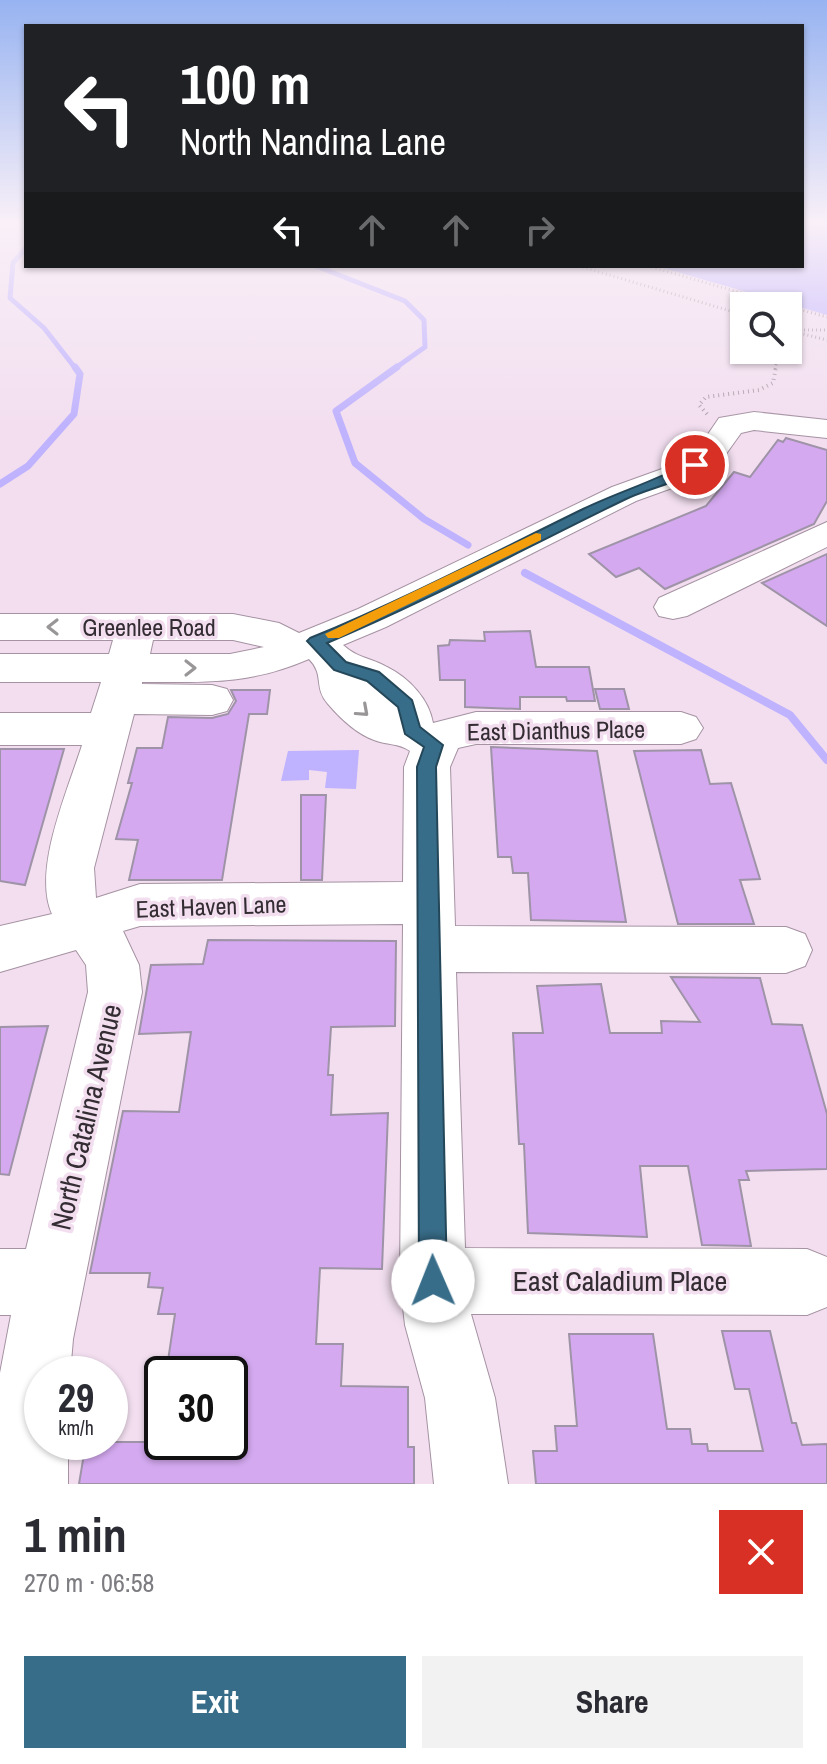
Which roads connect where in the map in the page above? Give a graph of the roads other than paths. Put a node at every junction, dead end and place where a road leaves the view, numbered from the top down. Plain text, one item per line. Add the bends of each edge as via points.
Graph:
1 (827, 429) edge
2 (827, 533) edge
3 (673, 607) dead end
4 (0, 627) edge
5 (316, 652) junction
6 (0, 668) edge
7 (123, 681) junction
8 (212, 700) dead end
9 (681, 728) dead end
10 (0, 729) edge
11 (423, 737) junction
12 (84, 924) junction
13 (429, 926) junction
14 (0, 949) edge
15 (786, 950) dead end
16 (433, 1281) junction
17 (25, 1282) edge
18 (807, 1282) dead end
19 (31, 1484) edge
20 (471, 1484) edge

1 - 5 street, Greenlee Road via 741,423 723,431 715,447 685,472 624,494 372,618
2 - 3 street
7 -> 4 street, Greenlee Road
5 - 7 street, Greenlee Road
5 - 11 street via 338,676 342,693 377,724
6 - 7 street, Greenlee Road
7 - 8 street
7 - 10 street
7 - 12 street, North Catalina Avenue via 69,868 71,907
9 - 11 street, East Dianthus Place via 476,728
11 - 13 street
12 - 13 street, East Haven Lane via 140,905 172,903
12 - 14 street, East Haven Lane via 30,945
12 - 17 street, North Catalina Avenue via 112,963 115,992
13 - 15 street, East Haven Lane
13 - 16 street
16 - 18 street, East Caladium Place
16 - 20 street via 439,1325 460,1398
17 - 19 street, North Catalina Avenue via 33,1388

